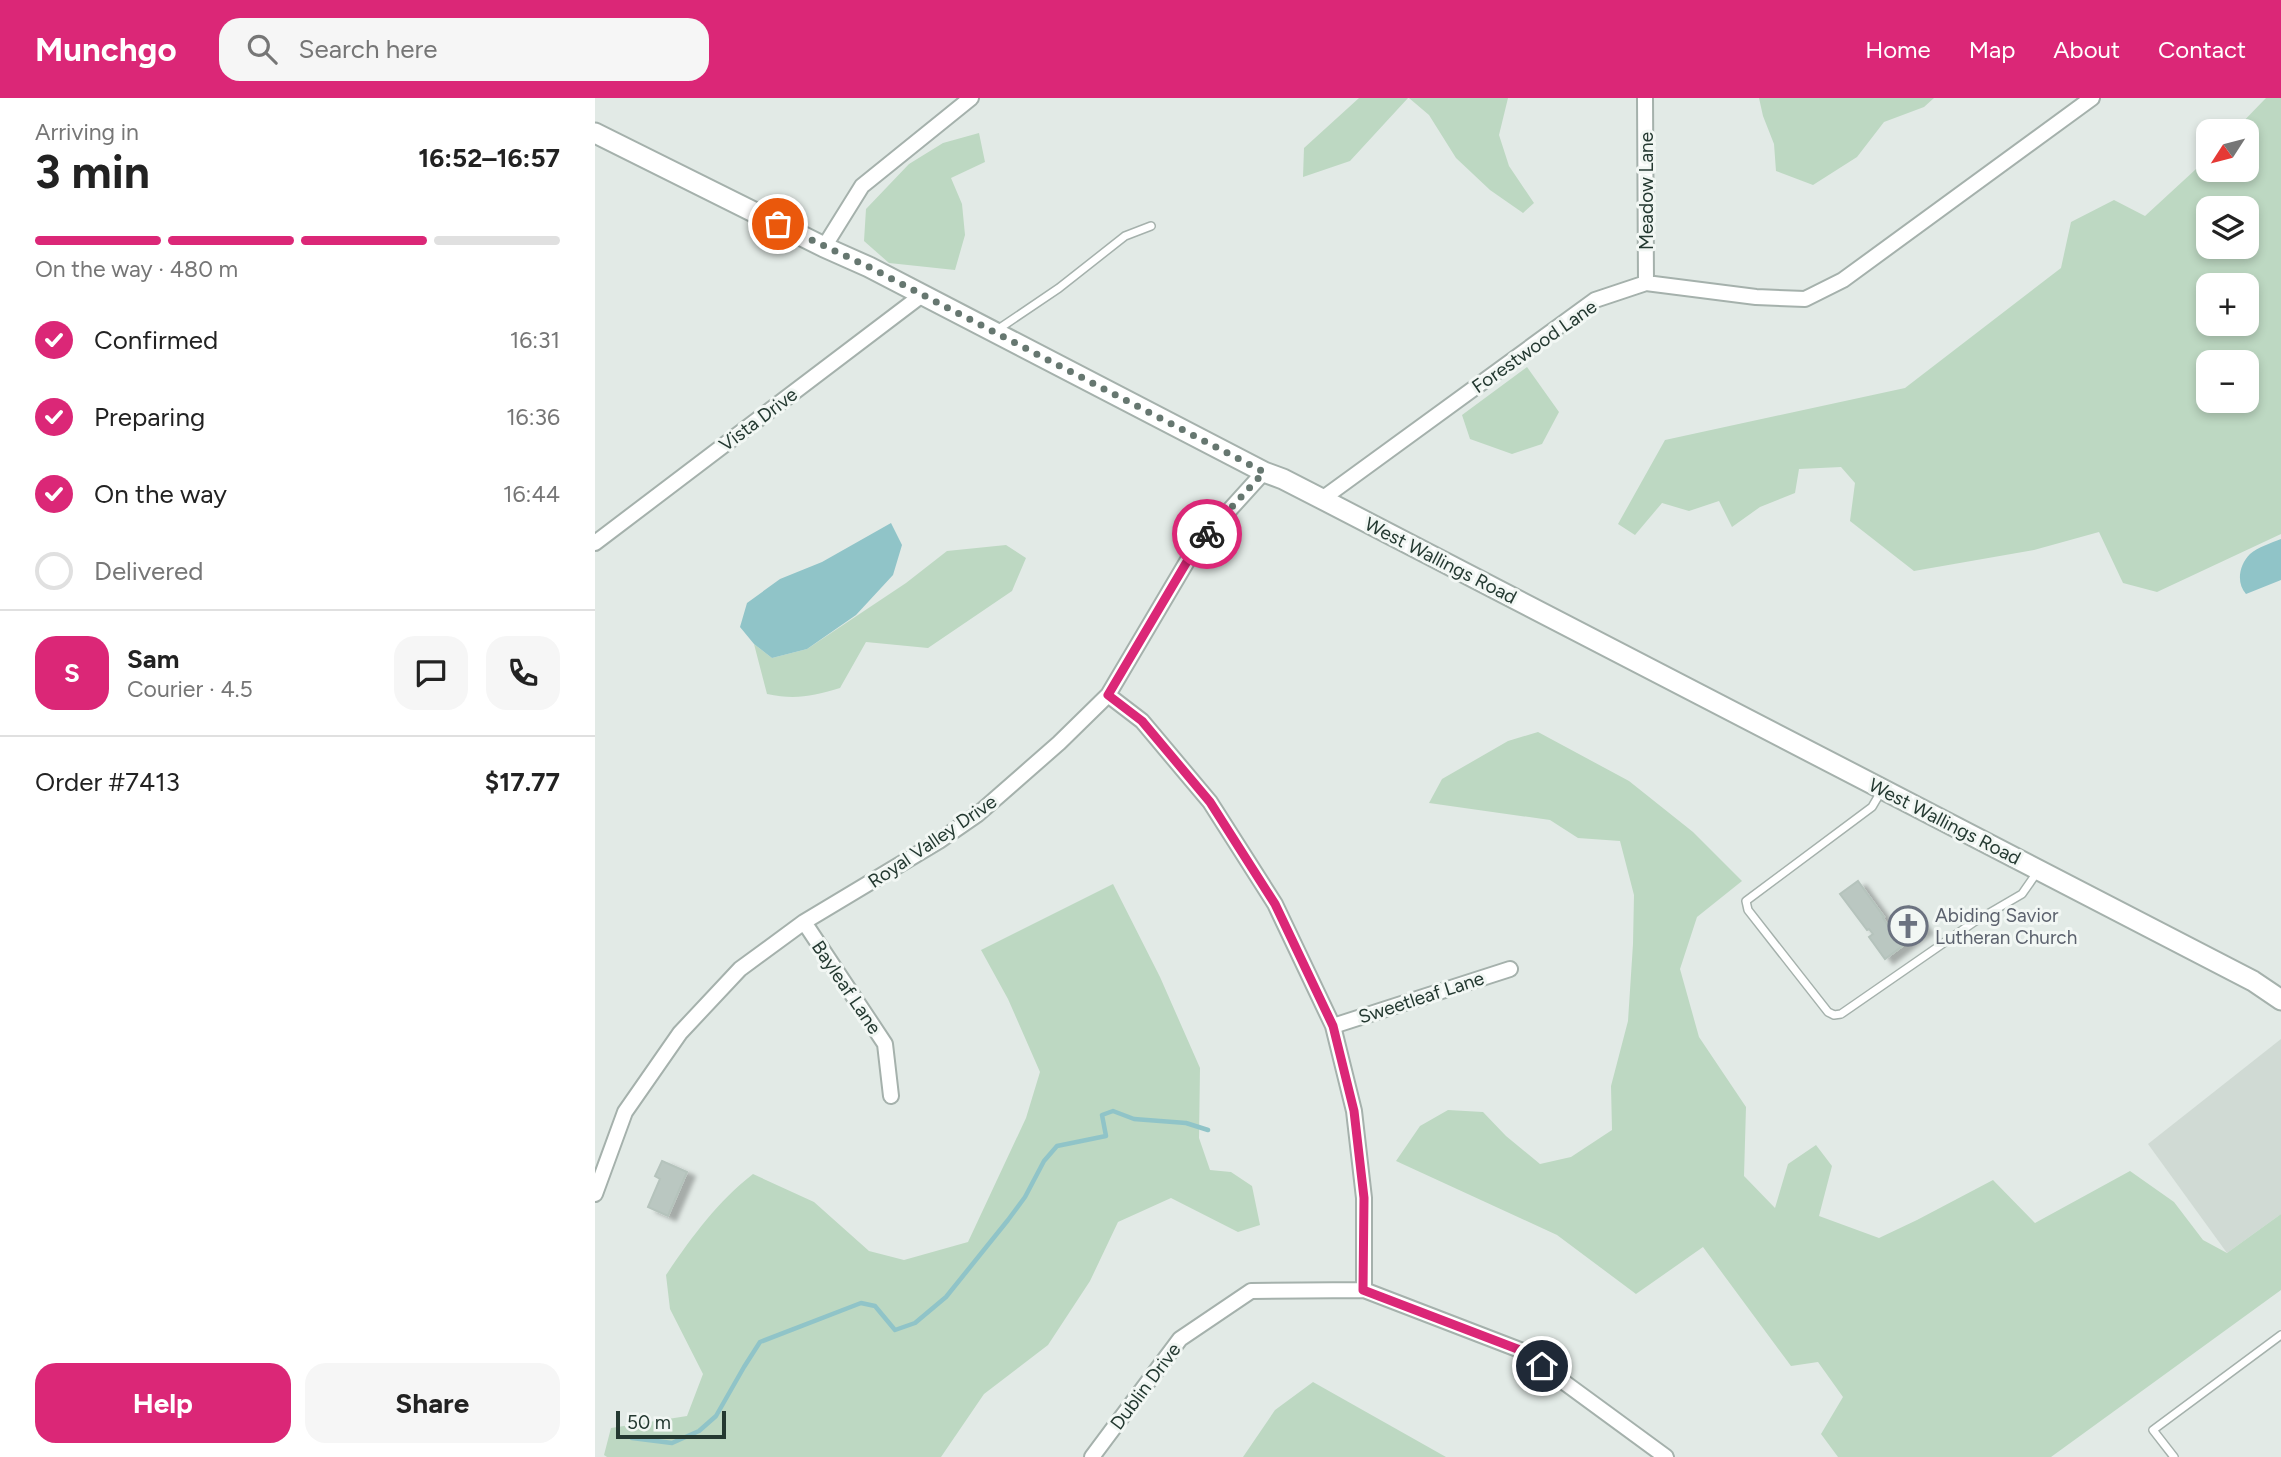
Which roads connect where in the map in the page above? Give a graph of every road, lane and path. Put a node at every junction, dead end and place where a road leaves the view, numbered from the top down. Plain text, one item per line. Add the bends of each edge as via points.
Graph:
1 (971, 98) edge
2 (1646, 98) edge
3 (2092, 98) edge
4 (595, 133) edge
5 (1151, 226) dead end
6 (824, 247) junction
7 (1646, 283) junction
8 (922, 295) junction
9 (994, 333) junction
10 (1264, 472) junction
11 (1322, 499) junction
12 (595, 543) edge
13 (1108, 695) junction
14 (1883, 789) junction
15 (2039, 870) junction
16 (804, 922) junction
17 (1510, 969) dead end
18 (2281, 1000) edge
19 (1333, 1026) junction
20 (891, 1096) dead end
21 (595, 1194) edge
22 (1363, 1290) junction
23 (2281, 1335) edge
24 (1091, 1457) edge
25 (1666, 1457) edge
26 (2173, 1457) edge

1 - 6 street via 862,186
2 - 7 street, Meadow Lane
3 - 7 street, Forestwood Lane via 1843,280 1805,299
4 - 6 street, West Wallings Road
5 - 9 lane via 1125,236
6 - 8 street, West Wallings Road
7 - 11 street, Forestwood Lane via 1595,300
8 - 9 street, West Wallings Road
8 - 12 street, Vista Drive
9 - 10 street, West Wallings Road
10 - 11 street, West Wallings Road
10 - 13 street, Royal Valley Drive via 1195,548
11 - 14 street, West Wallings Road
13 - 16 street, Royal Valley Drive via 978,814
13 - 19 street via 1142,721 1210,802 1275,904
14 - 15 street, West Wallings Road
14 - 15 lane via 1872,807 1746,901 1748,910 1828,1012 1841,1014 2022,894
15 - 18 street, West Wallings Road
16 - 20 street, Bayleaf Lane via 885,1044
16 - 21 street, Royal Valley Drive via 740,969 680,1032 625,1112
17 - 19 street, Sweetleaf Lane
19 - 22 street via 1354,1111 1364,1198
22 - 24 street, Dublin Drive via 1251,1291 1181,1339
22 - 25 street via 1520,1350
23 - 26 lane via 2153,1430

